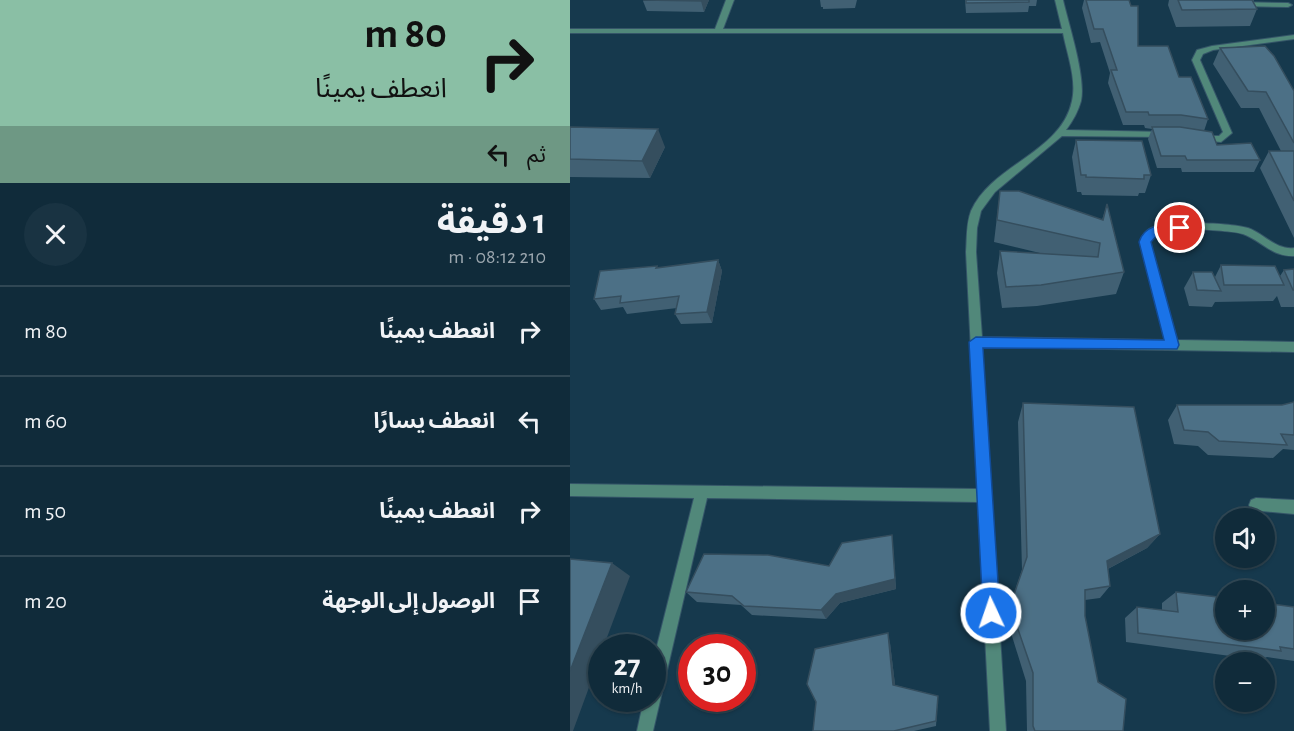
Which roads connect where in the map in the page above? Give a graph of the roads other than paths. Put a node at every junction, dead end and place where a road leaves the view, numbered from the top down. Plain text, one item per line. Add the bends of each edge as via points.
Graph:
1 (730, 0) edge
2 (1059, 0) edge
3 (1287, 2) edge
4 (1233, 3) edge
5 (1294, 13) edge
6 (570, 31) edge
7 (718, 31) junction
8 (1066, 31) junction
9 (1294, 37) edge
10 (1060, 132) junction
11 (1176, 134) edge
12 (1186, 136) edge
13 (1294, 252) edge
14 (976, 342) junction
15 (1172, 345) junction
16 (1294, 347) edge
17 (570, 490) edge
18 (702, 492) junction
19 (985, 496) junction
20 (1256, 505) dead end
21 (1294, 507) edge
22 (645, 731) edge
23 (998, 731) edge

1 - 7 street
2 - 8 street
3 - 4 street
3 - 5 street
6 - 7 street
7 - 8 street
8 - 10 street via 1079,93 1071,120
9 - 12 street via 1200,52 1196,60 1228,133 1216,140
10 - 11 street
10 - 14 street via 990,190 978,208 971,252
13 - 15 street via 1278,250 1235,228 1162,228 1150,233 1145,242
14 - 15 street
14 - 19 street
15 - 16 street
17 - 18 street
18 - 19 street
18 - 22 street
19 - 23 street
20 - 21 street

